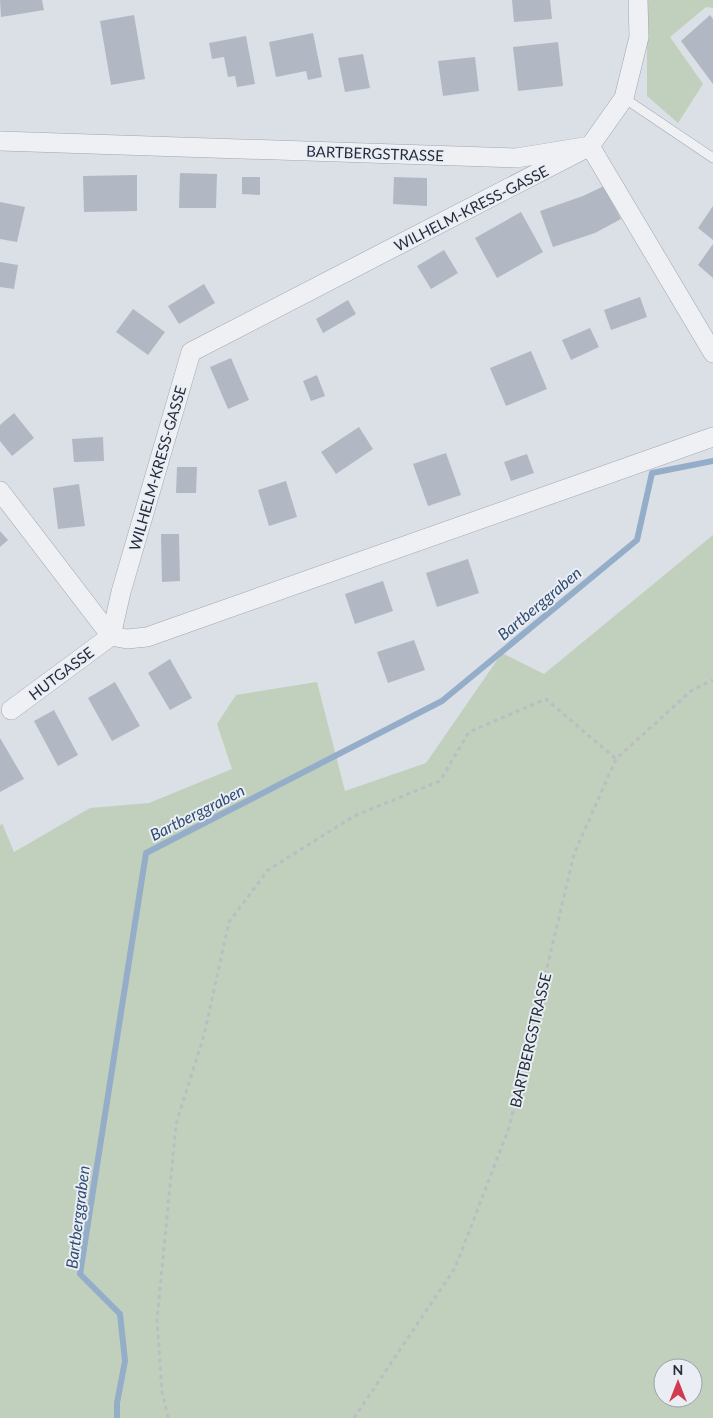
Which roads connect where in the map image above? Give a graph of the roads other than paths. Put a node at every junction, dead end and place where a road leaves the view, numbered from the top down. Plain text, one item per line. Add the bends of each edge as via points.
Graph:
1 (638, 0) edge
2 (624, 98) junction
3 (0, 141) edge
4 (590, 146) junction
5 (713, 158) edge
6 (713, 353) edge
7 (713, 437) edge
8 (0, 491) edge
9 (111, 636) junction
10 (11, 710) dead end

1 - 2 street via 639,37
2 - 4 street
2 - 5 lane
3 - 4 street, BARTBERGSTRASSE via 516,158
4 - 6 street
4 - 9 street, WILHELM-KRESS-GASSE via 191,352
7 - 9 street via 147,637 127,639
8 - 9 street
9 - 10 street, HUTGASSE

